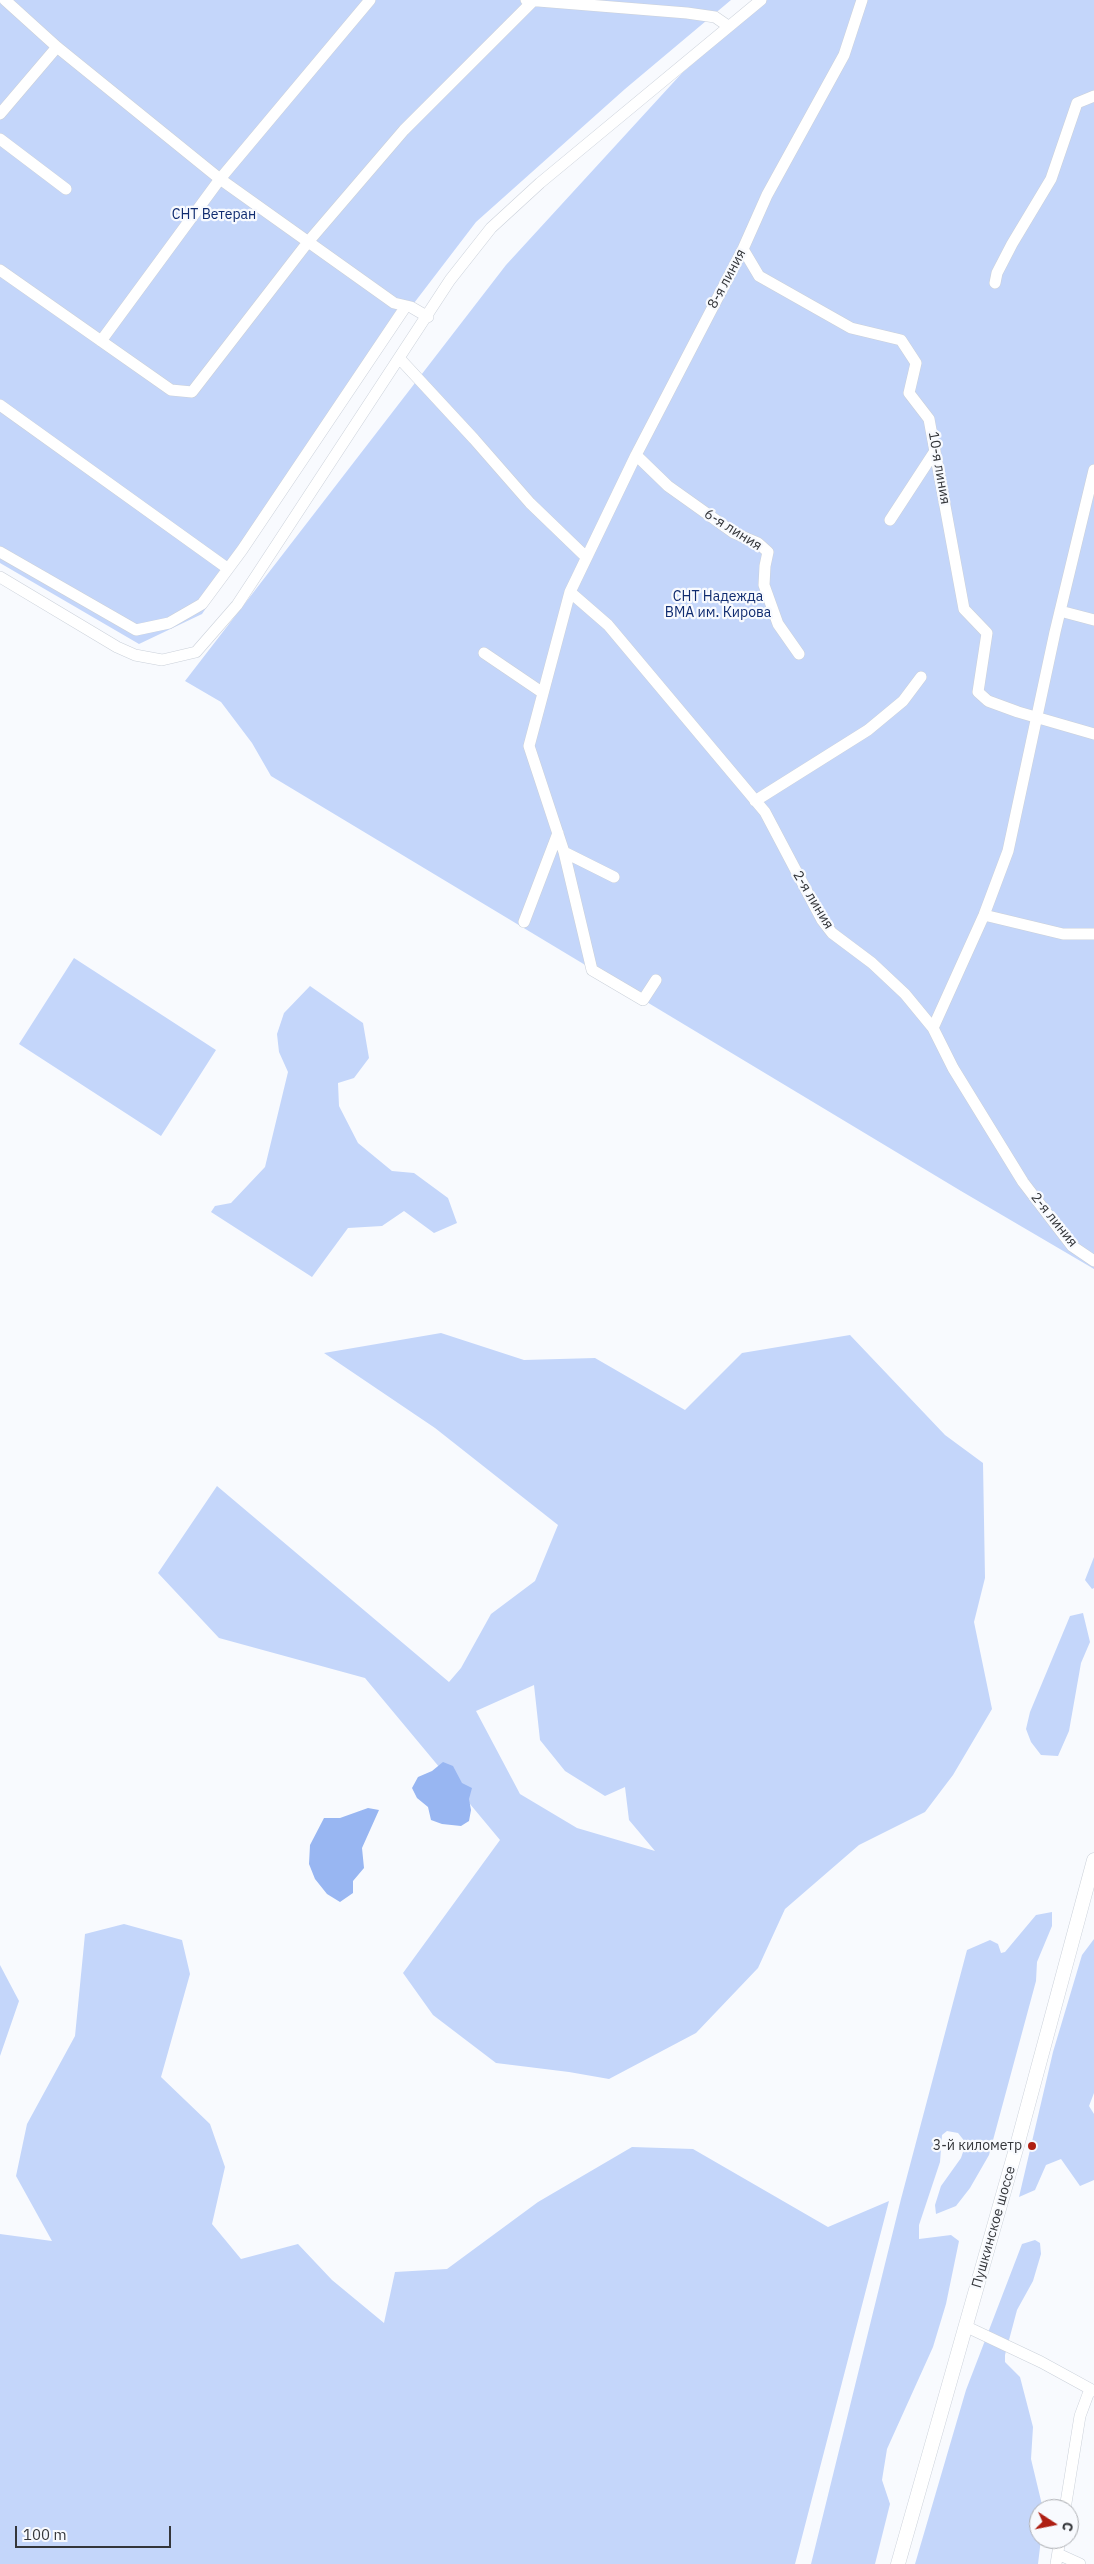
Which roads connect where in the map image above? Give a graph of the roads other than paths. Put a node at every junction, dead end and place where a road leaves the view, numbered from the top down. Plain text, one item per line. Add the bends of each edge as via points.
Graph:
1 (5, 0) edge
2 (370, 0) edge
3 (528, 0) edge
4 (761, 0) edge
5 (862, 0) edge
6 (728, 26) junction
7 (57, 47) junction
8 (1094, 96) edge
9 (0, 114) edge
10 (0, 139) edge
11 (220, 179) junction
12 (66, 189) dead end
13 (308, 242) junction
14 (743, 249) junction
15 (0, 270) edge
16 (995, 284) dead end
17 (406, 306) junction
18 (428, 317) junction
19 (101, 342) junction
20 (400, 359) junction
21 (0, 405) edge
22 (935, 451) junction
23 (636, 455) junction
24 (1094, 470) edge
25 (890, 520) dead end
26 (0, 552) edge
27 (586, 557) junction
28 (227, 568) junction
29 (0, 577) edge
30 (570, 592) junction
31 (1060, 611) junction
32 (1094, 620) edge
33 (484, 653) dead end
34 (799, 654) dead end
35 (921, 676) dead end
36 (543, 692) junction
37 (1036, 718) junction
38 (1094, 734) edge
39 (756, 801) junction
40 (558, 833) junction
41 (564, 852) junction
42 (614, 877) dead end
43 (984, 915) junction
44 (524, 922) dead end
45 (1094, 934) edge
46 (656, 980) dead end
47 (933, 1028) junction
48 (1094, 1261) edge
49 (1094, 1860) edge
50 (966, 2327) junction
51 (1092, 2390) edge
52 (1067, 2499) edge
53 (1057, 2559) edge
54 (898, 2564) edge
55 (1080, 2564) edge

1 - 7 street
2 - 11 street
3 - 6 street via 687,13 715,17
3 - 13 street via 404,130
4 - 6 street
5 - 14 street, 8-я линия via 844,55 767,195
6 - 18 street via 490,228 450,280
7 - 9 street
7 - 11 street
8 - 16 street via 1077,103 1051,180 1012,244
10 - 12 street
11 - 13 street
11 - 19 street
13 - 17 street via 394,303
13 - 19 street via 192,392 171,390
14 - 22 street, 10-я линия via 759,276 851,328 901,340 916,363 909,393 930,419
14 - 23 street, 8-я линия
15 - 19 street
17 - 18 street
17 - 28 street
18 - 20 street
20 - 27 street via 530,503
20 - 29 street via 237,605 196,652 162,660 135,655
21 - 28 street
22 - 25 street
22 - 37 street, 10-я линия via 964,609 987,633 978,692 988,701
23 - 27 street, 8-я линия
23 - 34 street, 6-я линия via 668,486 734,533 758,543 768,552 764,585 778,624
24 - 31 street
26 - 28 street via 136,630 169,623 202,604
27 - 30 street
30 - 36 street
30 - 39 street, 2-я линия via 608,625
31 - 32 street
31 - 37 street
33 - 36 street
35 - 39 street via 903,701 868,730
36 - 40 street via 529,746
37 - 38 street
37 - 43 street via 1008,851
39 - 47 street, 2-я линия via 832,933 872,963 905,994
40 - 41 street
40 - 44 street
41 - 42 street
41 - 46 street via 592,970 643,1000
43 - 45 street via 1063,934
43 - 47 street
47 - 48 street, 2-я линия via 953,1068 1023,1182 1072,1246
49 - 50 main road, Пушкинское шоссе
50 - 51 street
50 - 54 main road, Пушкинское шоссе
51 - 52 street via 1080,2416
53 - 55 street

